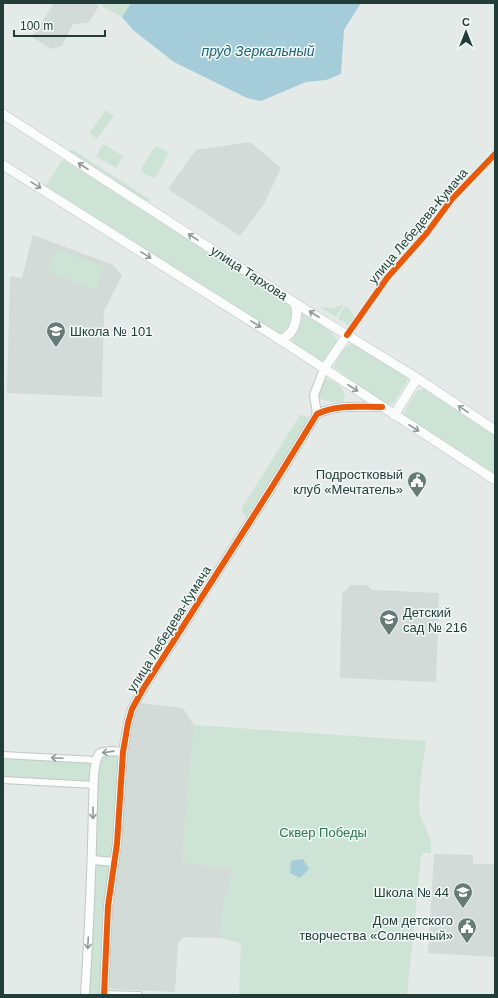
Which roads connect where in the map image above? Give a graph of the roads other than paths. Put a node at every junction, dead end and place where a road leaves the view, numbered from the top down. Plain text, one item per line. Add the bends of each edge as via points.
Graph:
1 (3, 114) edge
2 (495, 154) edge
3 (3, 165) edge
4 (295, 303) junction
5 (347, 335) junction
6 (279, 339) junction
7 (324, 369) junction
8 (417, 378) junction
9 (382, 407) junction
10 (317, 414) junction
11 (394, 415) junction
12 (495, 430) edge
13 (495, 480) edge
14 (123, 752) junction
15 (3, 755) edge
16 (96, 760) junction
17 (3, 780) edge
18 (94, 785) junction
19 (92, 860) junction
20 (115, 862) junction
21 (104, 994) edge
22 (85, 995) edge
23 (139, 995) edge

4 -> 1 main road, улица Тархова
2 - 5 street, улица Лебедева-Кумача via 452,198 426,234 387,278
3 -> 6 main road
5 -> 4 main road, улица Тархова
4 - 6 main road via 297,313 292,331
5 - 7 main road
5 - 8 main road, улица Тархова
6 - 7 main road
7 -> 9 main road
7 - 10 street via 314,395
8 - 11 main road
12 -> 8 main road, улица Тархова
9 - 10 street via 343,407
9 - 11 main road
10 - 14 street, улица Лебедева-Кумача via 143,689 132,709
11 -> 13 main road
14 -> 16 street via 110,751 100,754
14 - 20 street, улица Лебедева-Кумача
16 -> 15 street
16 - 18 street
17 - 18 street
18 -> 19 street
19 - 20 street
19 -> 22 street
20 - 21 street, улица Лебедева-Кумача via 108,906
21 - 23 street

